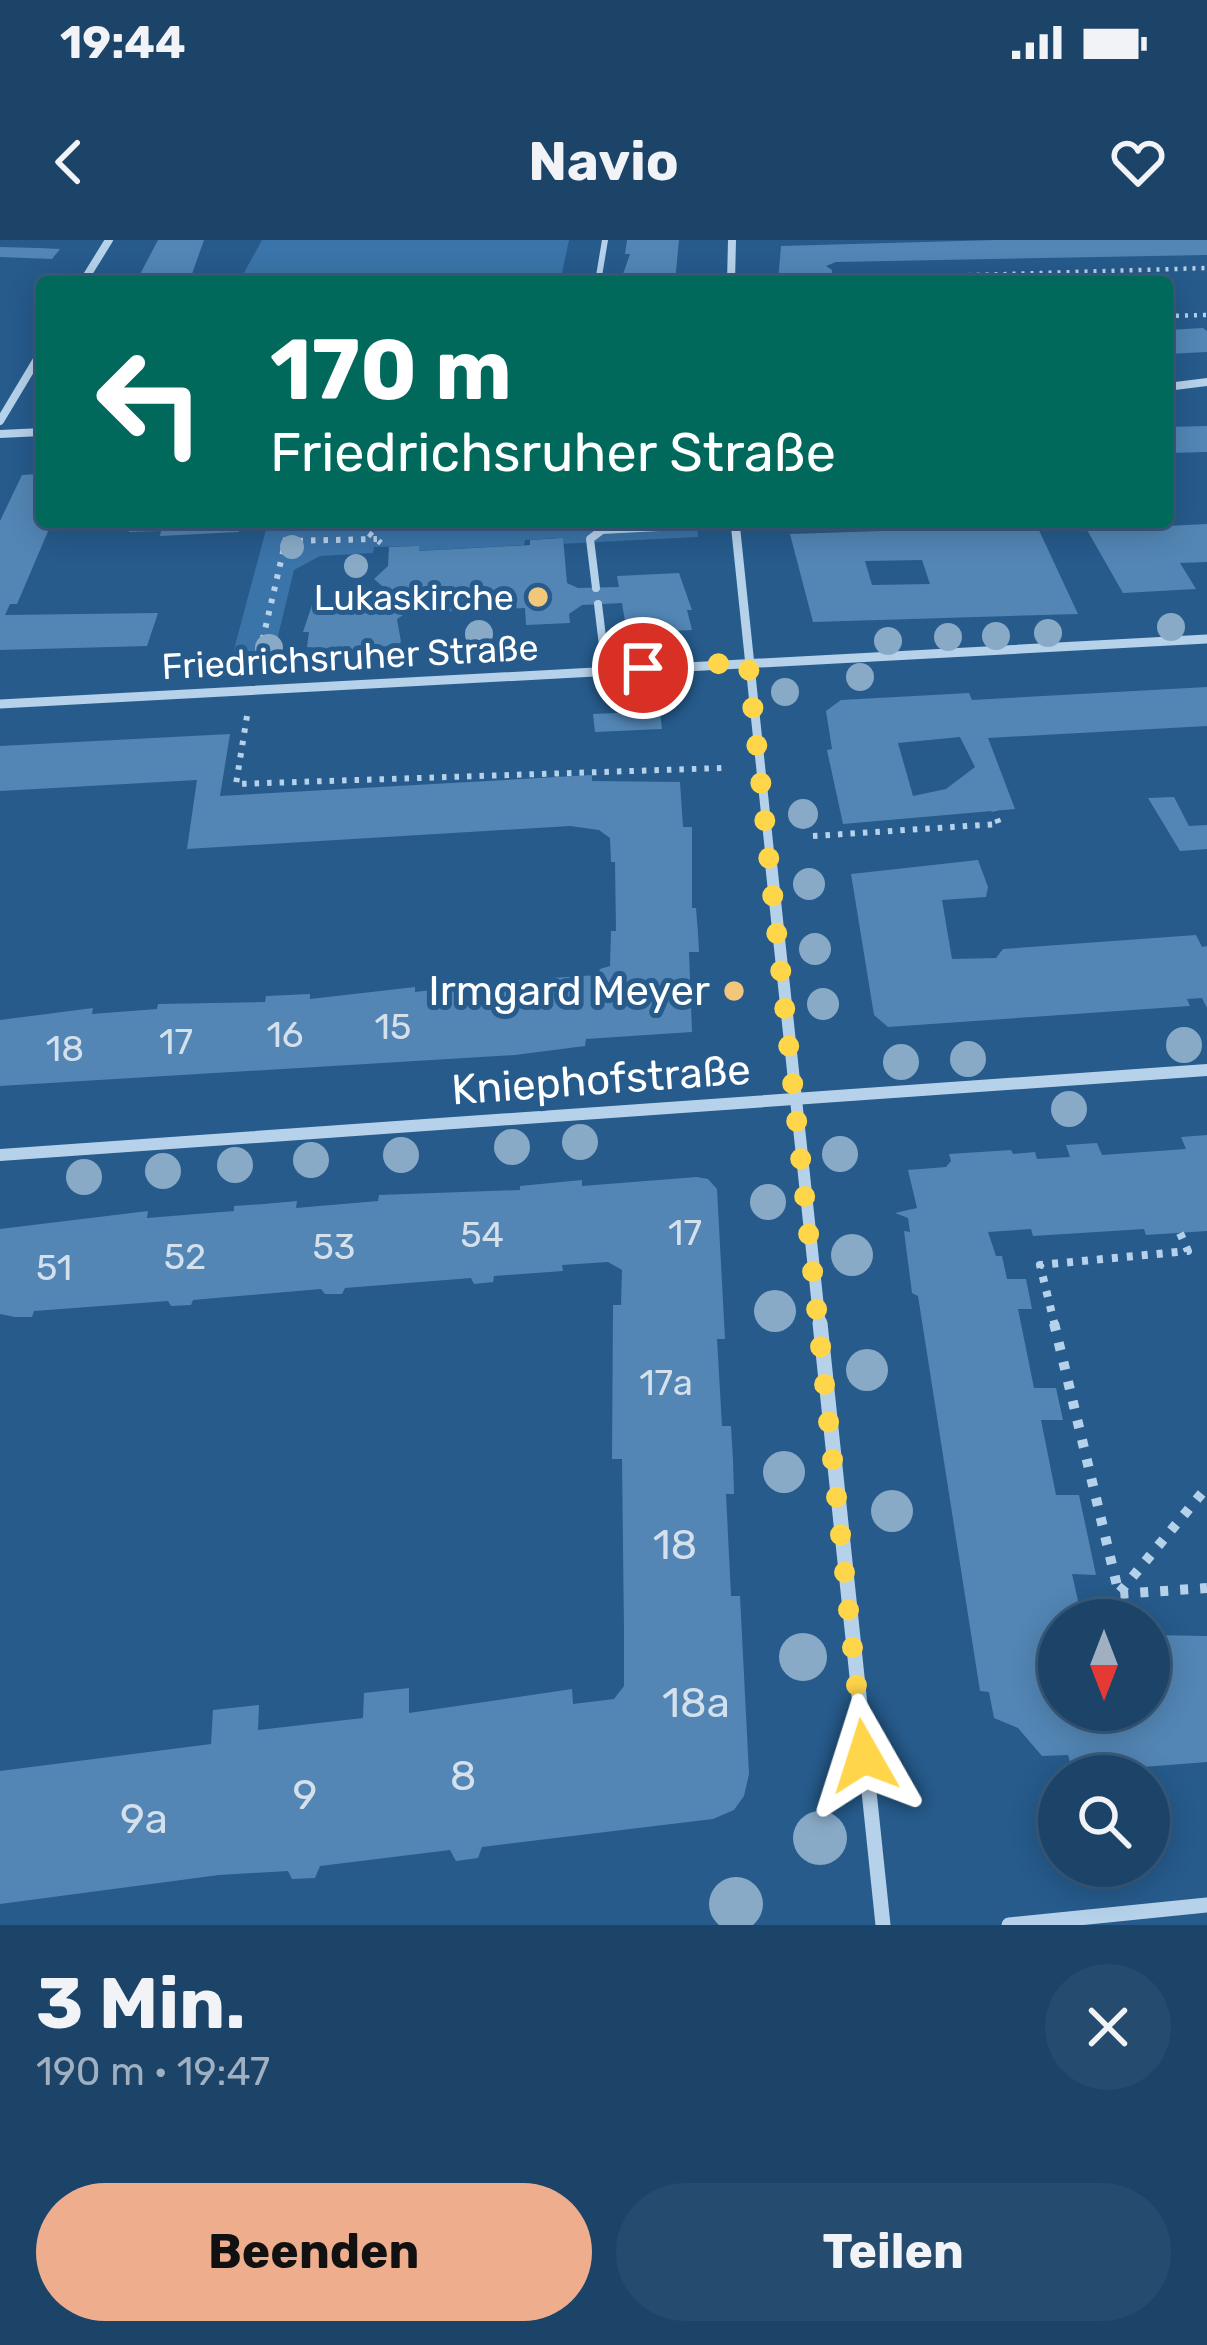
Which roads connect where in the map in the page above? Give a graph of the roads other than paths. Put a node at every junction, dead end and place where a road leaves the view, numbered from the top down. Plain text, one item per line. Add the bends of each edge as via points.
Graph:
1 (109, 240) edge
2 (605, 240) edge
3 (732, 240) edge
4 (87, 276) edge
5 (599, 276) edge
6 (730, 276) edge
7 (36, 361) edge
8 (1207, 382) edge
9 (1173, 387) edge
10 (1173, 389) edge
11 (1207, 392) edge
12 (0, 421) edge
13 (36, 432) edge
14 (0, 434) edge
15 (640, 528) edge
16 (735, 528) edge
17 (596, 588) dead end
18 (598, 604) dead end
19 (1207, 639) edge
20 (748, 662) junction
21 (606, 670) junction
22 (0, 704) edge
23 (1207, 1070) edge
24 (797, 1099) junction
25 (0, 1155) edge
26 (1207, 1905) edge
27 (883, 1925) edge
28 (1009, 1925) edge

1 - 4 street
2 - 5 lane
3 - 6 street
7 - 12 street
8 - 9 street
10 - 11 street
13 - 14 street
15 - 17 lane via 590,538
16 - 20 street
18 - 21 lane
19 - 20 street, Friedrichsruher Straße
20 - 21 street, Friedrichsruher Straße
20 - 24 street
21 - 22 street, Friedrichsruher Straße
23 - 24 street, Kniephofstraße
24 - 25 street, Kniephofstraße
24 - 27 street
26 - 28 street

